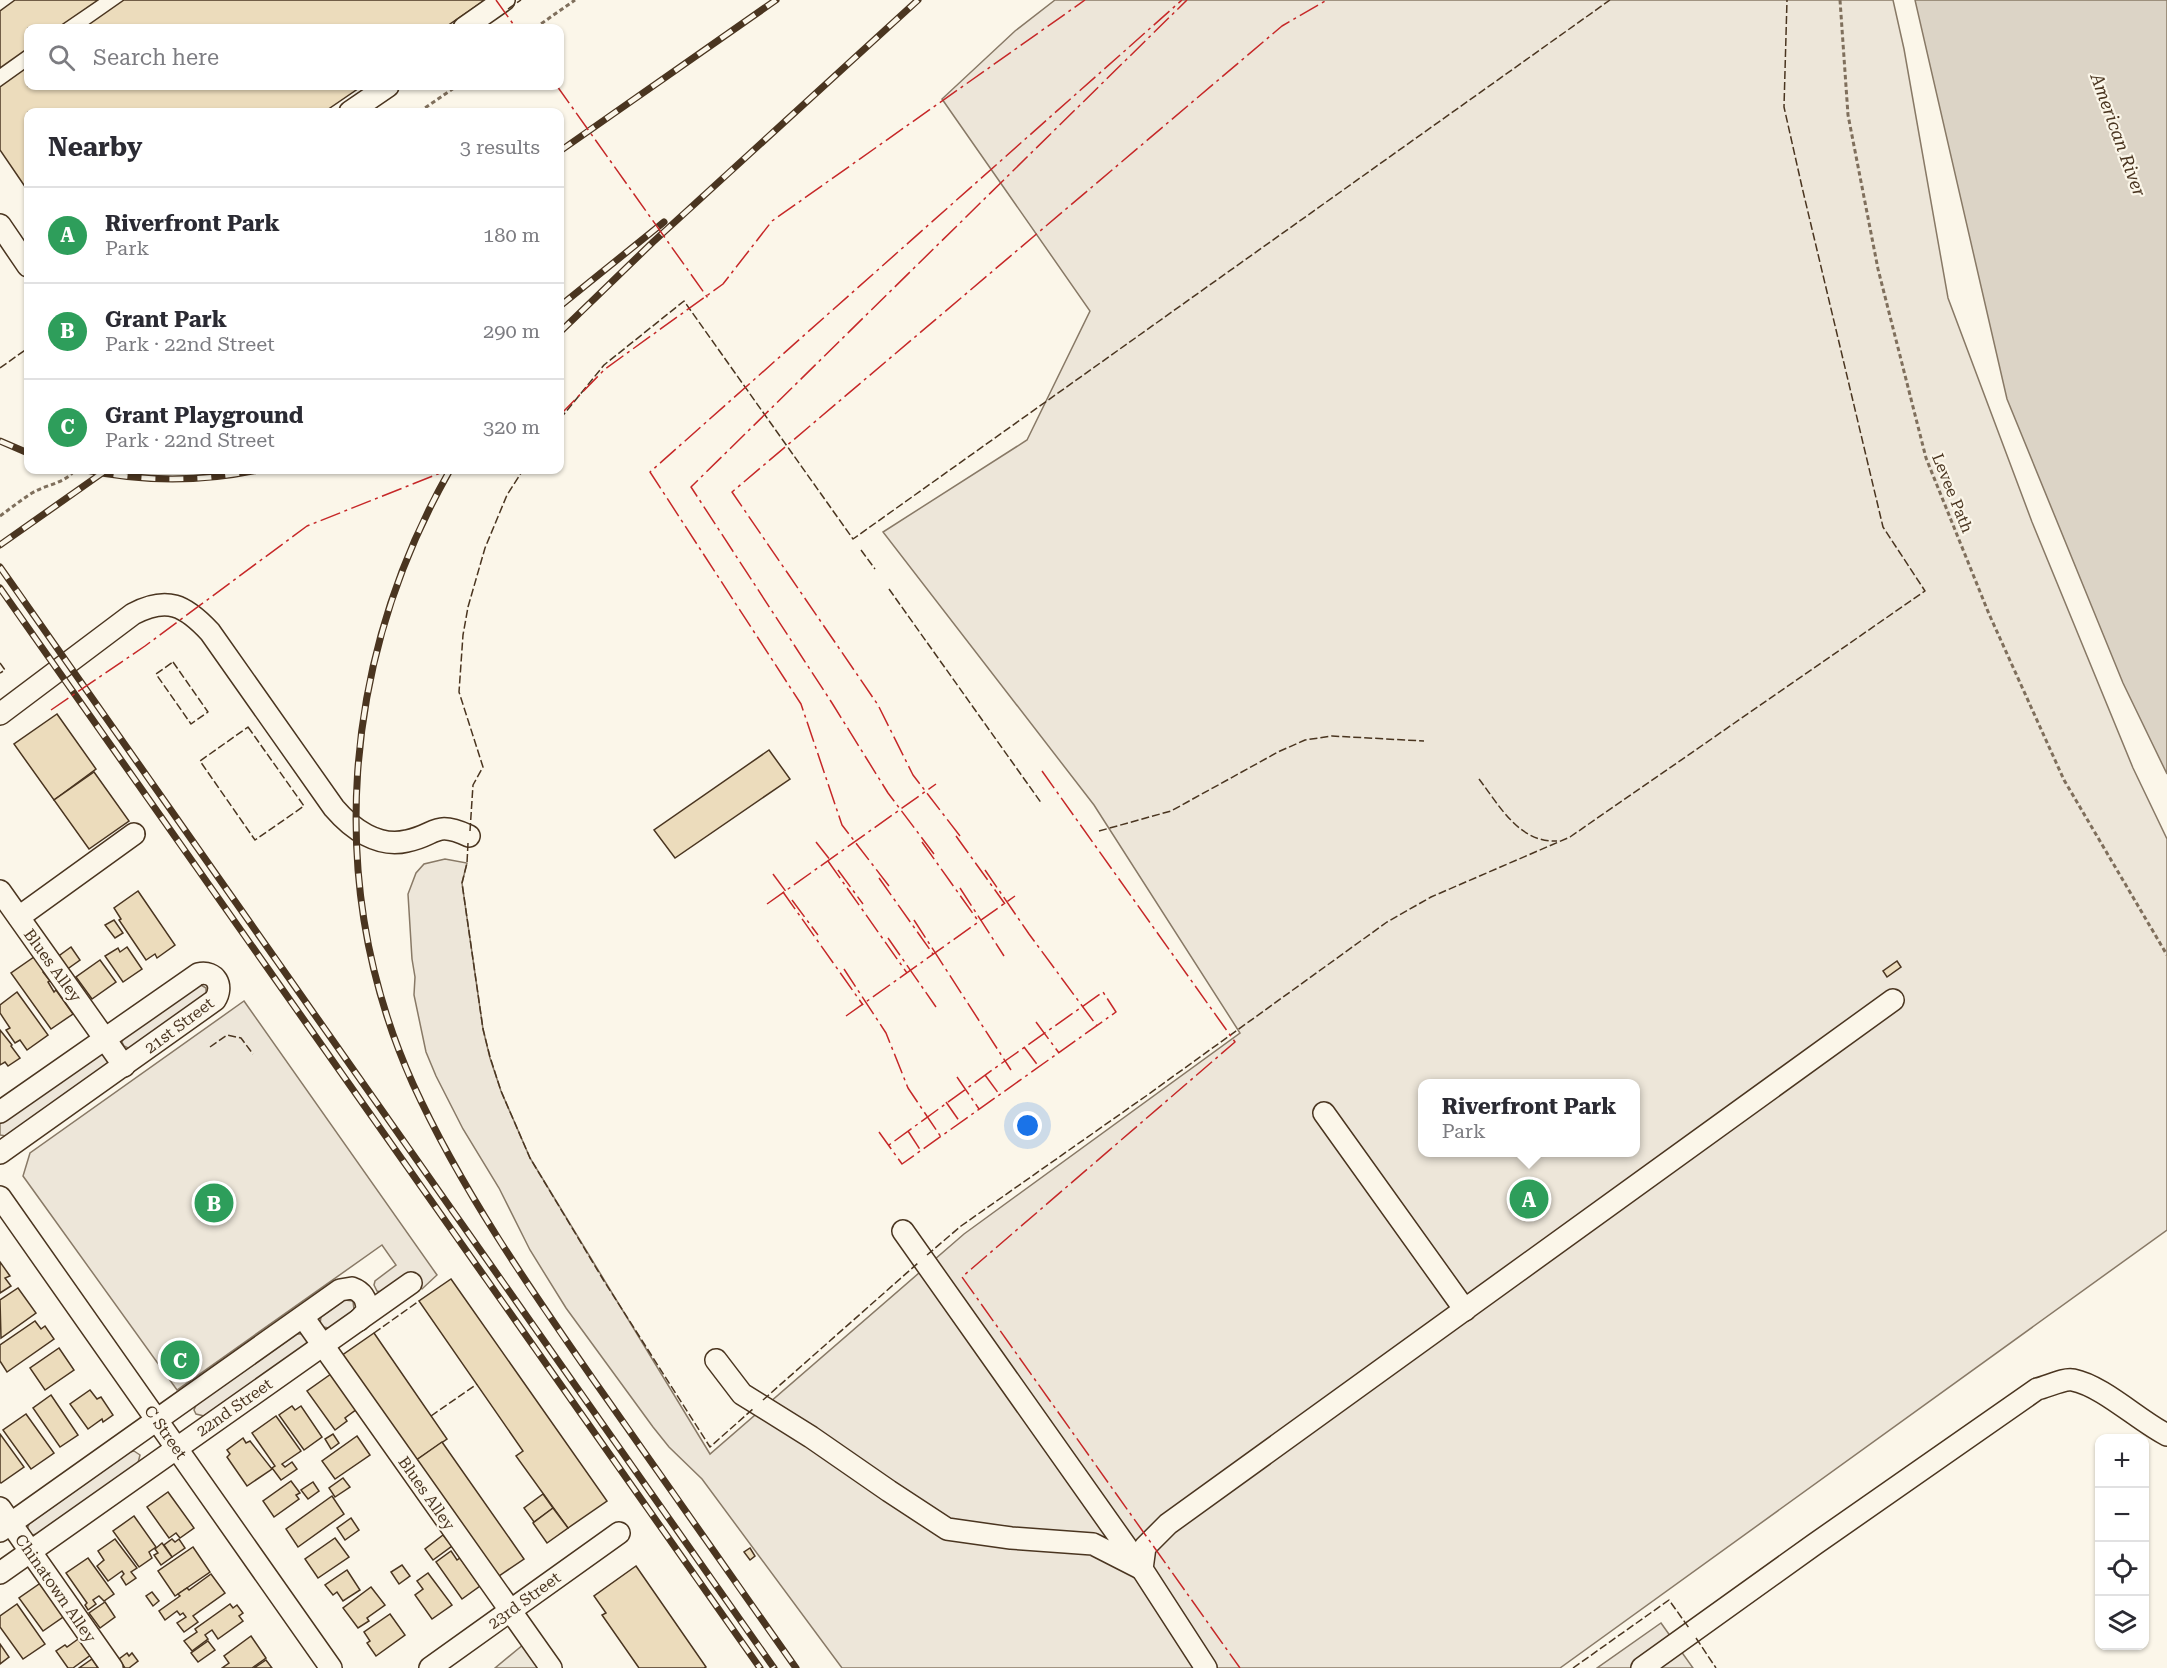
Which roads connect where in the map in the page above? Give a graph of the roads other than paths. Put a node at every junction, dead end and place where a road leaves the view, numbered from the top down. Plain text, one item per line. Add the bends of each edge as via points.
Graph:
1 (504, 0) edge
2 (470, 24) edge
3 (382, 90) edge
4 (356, 108) edge
5 (0, 225) edge
6 (24, 260) edge
7 (0, 714) edge
8 (134, 834) dead end
9 (469, 836) dead end
10 (0, 891) edge
11 (19, 917) junction
12 (1893, 1000) dead end
13 (105, 1038) junction
14 (124, 1066) junction
15 (0, 1112) edge
16 (1324, 1113) dead end
17 (0, 1153) edge
18 (0, 1197) edge
19 (903, 1231) dead end
20 (411, 1283) dead end
21 (1465, 1310) junction
22 (303, 1317) junction
23 (359, 1320) junction
24 (322, 1346) junction
25 (716, 1360) dead end
26 (158, 1420) junction
27 (2167, 1436) edge
28 (177, 1447) junction
29 (4, 1521) edge
30 (619, 1533) dead end
31 (30, 1551) junction
32 (1142, 1569) junction
33 (0, 1573) edge
34 (510, 1610) junction
35 (112, 1668) edge
36 (331, 1668) edge
37 (430, 1668) edge
38 (551, 1668) edge
39 (1206, 1668) edge
40 (1642, 1668) edge

1 - 2 street
3 - 4 street
5 - 6 street
7 - 9 street via 133,614 157,604 177,606 198,618 210,632 334,808 356,830 381,841 396,842 437,829
8 - 11 street
10 - 11 street, Blues Alley
11 - 13 street, Blues Alley
12 - 21 street
13 - 14 street, Blues Alley
13 - 14 street, 21st Street via 198,974 208,973 217,980 220,990 215,1000
13 - 15 street, 21st Street
14 - 17 street, 21st Street
16 - 21 street
18 - 26 street, C Street
19 - 32 street
20 - 23 street, 22nd Street
21 - 32 street via 1168,1524 1145,1547
22 - 23 street, 22nd Street via 340,1290 352,1288 366,1299 367,1311
22 - 24 street, Blues Alley
22 - 26 street, 22nd Street
23 - 24 street, 22nd Street
24 - 28 street, 22nd Street
24 - 34 street, Blues Alley
25 - 32 street via 742,1394 947,1529 1093,1544
26 - 28 street, C Street
26 - 29 street, 22nd Street
27 - 40 street via 2099,1391 2072,1379 2037,1389
28 - 31 street, 22nd Street
28 - 36 street, C Street
29 - 31 street, Chinatown Alley
30 - 34 street, 23rd Street
31 - 33 street, 22nd Street
31 - 35 street, Chinatown Alley
32 - 39 street
34 - 37 street, 23rd Street
34 - 38 street, Blues Alley

